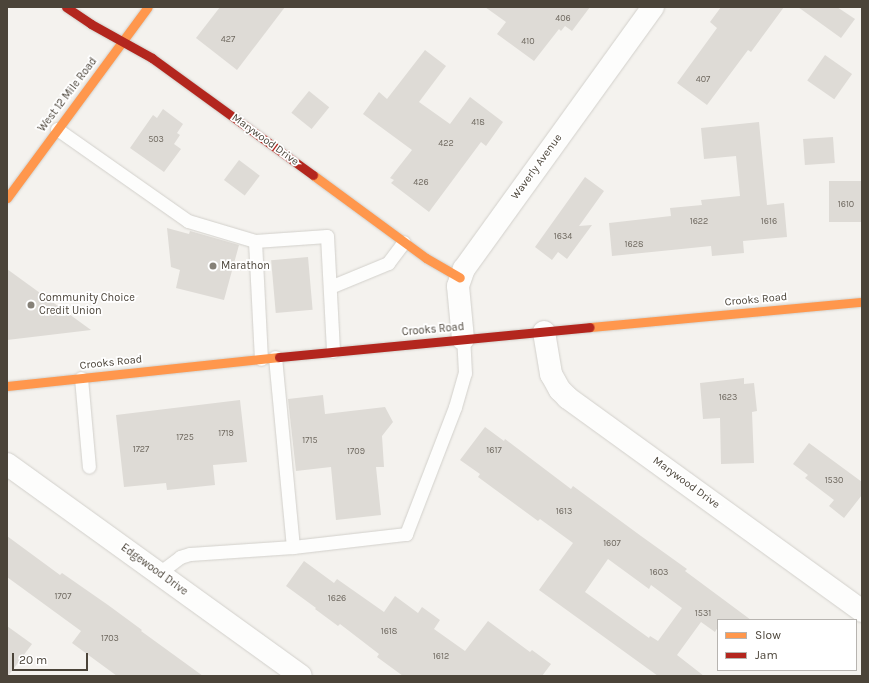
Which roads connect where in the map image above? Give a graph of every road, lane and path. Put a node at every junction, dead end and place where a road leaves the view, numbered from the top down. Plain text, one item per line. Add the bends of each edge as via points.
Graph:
1 (66, 7) edge
2 (148, 7) edge
3 (653, 7) edge
4 (122, 42) junction
5 (57, 129) junction
6 (7, 198) edge
7 (256, 241) junction
8 (404, 242) junction
9 (460, 278) junction
10 (330, 287) junction
11 (862, 302) edge
12 (544, 332) junction
13 (463, 339) junction
14 (333, 351) junction
15 (275, 357) junction
16 (261, 359) junction
17 (81, 378) junction
18 (7, 386) edge
19 (7, 464) edge
20 (88, 467) dead end
21 (293, 547) junction
22 (159, 573) junction
23 (862, 611) edge
24 (301, 676) edge

1 - 4 main road, Marywood Drive
2 - 4 main road, West 12 Mile Road
3 - 9 street, Waverly Avenue via 472,256
4 - 5 main road, West 12 Mile Road
4 - 8 main road, Marywood Drive via 152,58
5 - 6 main road, West 12 Mile Road
5 - 7 lane via 188,221
7 - 10 lane via 326,236
7 - 16 lane
8 - 9 main road, Marywood Drive via 435,265
8 - 10 lane via 388,264
9 - 13 street, Waverly Avenue via 458,286
10 - 14 lane
11 - 12 main road, Crooks Road
12 - 13 main road, Crooks Road
12 - 23 street, Marywood Drive via 551,374 568,398
13 - 14 main road, Crooks Road
13 - 21 lane via 465,373 406,534
14 - 15 main road, Crooks Road
15 - 16 main road, Crooks Road
15 - 21 lane
16 - 17 main road, Crooks Road
17 - 18 main road, Crooks Road
17 - 20 lane
19 - 22 street, Edgewood Drive
21 - 22 lane via 190,554 180,557
22 - 24 street, Edgewood Drive

